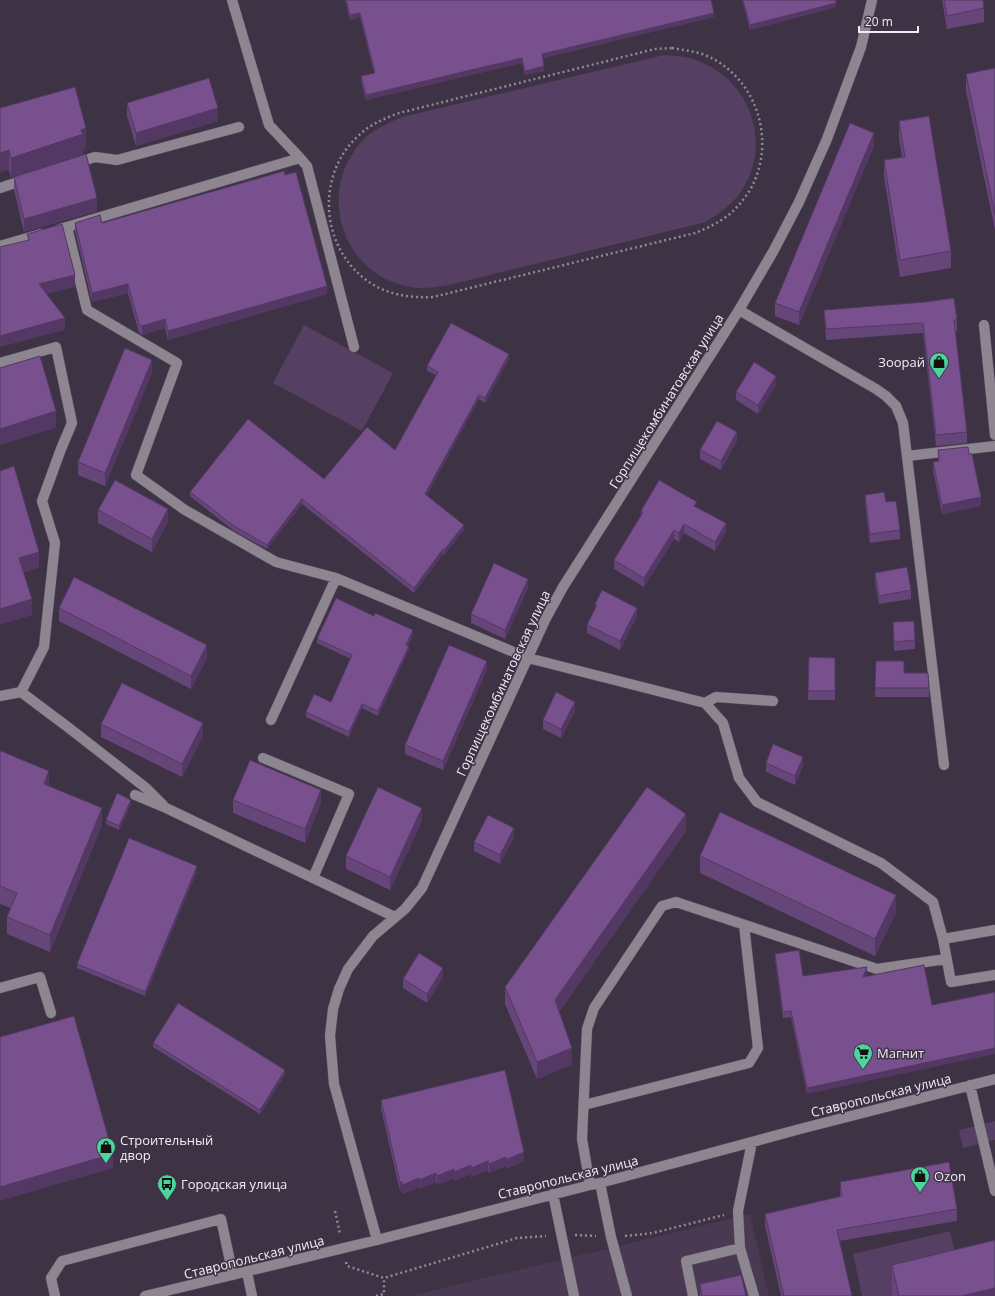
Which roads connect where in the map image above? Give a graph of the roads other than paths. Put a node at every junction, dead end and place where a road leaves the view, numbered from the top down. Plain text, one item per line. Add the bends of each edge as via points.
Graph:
1 (232, 0) edge
2 (872, 0) edge
3 (239, 127) dead end
4 (300, 158) junction
5 (66, 167) edge
6 (37, 176) edge
7 (0, 188) edge
8 (67, 227) junction
9 (0, 246) edge
10 (739, 310) junction
11 (984, 325) dead end
12 (354, 347) dead end
13 (0, 363) edge
14 (995, 435) edge
15 (995, 446) edge
16 (907, 456) junction
17 (336, 578) junction
18 (528, 658) junction
19 (20, 692) junction
20 (0, 696) edge
21 (773, 701) dead end
22 (705, 703) junction
23 (271, 720) dead end
24 (263, 758) dead end
25 (944, 764) dead end
26 (135, 795) dead end
27 (166, 808) junction
28 (313, 878) junction
29 (395, 917) junction
30 (744, 925) junction
31 (995, 930) edge
32 (943, 939) junction
33 (946, 959) junction
34 (995, 975) edge
35 (0, 988) edge
36 (51, 1013) dead end
37 (995, 1079) edge
38 (970, 1085) junction
39 (584, 1105) junction
40 (752, 1142) junction
41 (600, 1183) junction
42 (590, 1185) junction
43 (995, 1191) edge
44 (553, 1194) junction
45 (377, 1240) junction
46 (740, 1248) junction
47 (247, 1272) junction
48 (233, 1275) junction
49 (55, 1296) edge
50 (145, 1296) edge
51 (252, 1296) edge
52 (574, 1296) edge
53 (627, 1296) edge
54 (693, 1296) edge
55 (754, 1296) edge

1 - 4 street via 269,125
2 - 10 street, Горпищекомбинатовская улица via 861,47 827,138 799,202
3 - 5 street via 117,160 95,157
4 - 8 street
4 - 12 street via 307,166
6 - 7 street
8 - 9 street
8 - 17 street via 87,310 177,363 136,475 185,510 276,562
10 - 16 street via 886,396 896,406 903,423
10 - 18 street, Горпищекомбинатовская улица via 563,587
11 - 14 street
13 - 19 street via 56,347 72,422 42,501 55,543 44,647
15 - 16 street
16 - 25 street
17 - 18 street
17 - 23 street
18 - 22 street
18 - 29 street, Горпищекомбинатовская улица via 422,888
19 - 20 street
19 - 27 street via 146,788
21 - 22 street via 716,697
22 - 32 street via 723,723 740,778 756,802 881,863 932,902
24 - 28 street via 349,794
26 - 27 street
27 - 28 street
28 - 29 street
29 - 45 street, Горпищекомбинатовская улица via 373,936 348,968 338,989 330,1036 334,1084
30 - 33 street via 877,969
30 - 39 street via 676,902 662,906 594,1008 587,1029
30 - 39 street via 758,1048 749,1063
31 - 32 street
32 - 33 street
33 - 34 street via 951,982
35 - 36 street via 40,977
37 - 38 street, Ставропольская улица
38 - 40 street, Ставропольская улица
38 - 43 street
39 - 42 street via 582,1139
40 - 41 street, Ставропольская улица
40 - 46 street via 738,1211
41 - 42 street, Ставропольская улица
41 - 53 street
42 - 44 street, Ставропольская улица
44 - 45 street, Ставропольская улица
44 - 52 street
45 - 47 street, Ставропольская улица
46 - 54 street via 686,1261
46 - 55 street
47 - 48 street, Ставропольская улица
47 - 51 street
48 - 49 street via 221,1220 62,1261 51,1278
48 - 50 street, Ставропольская улица

